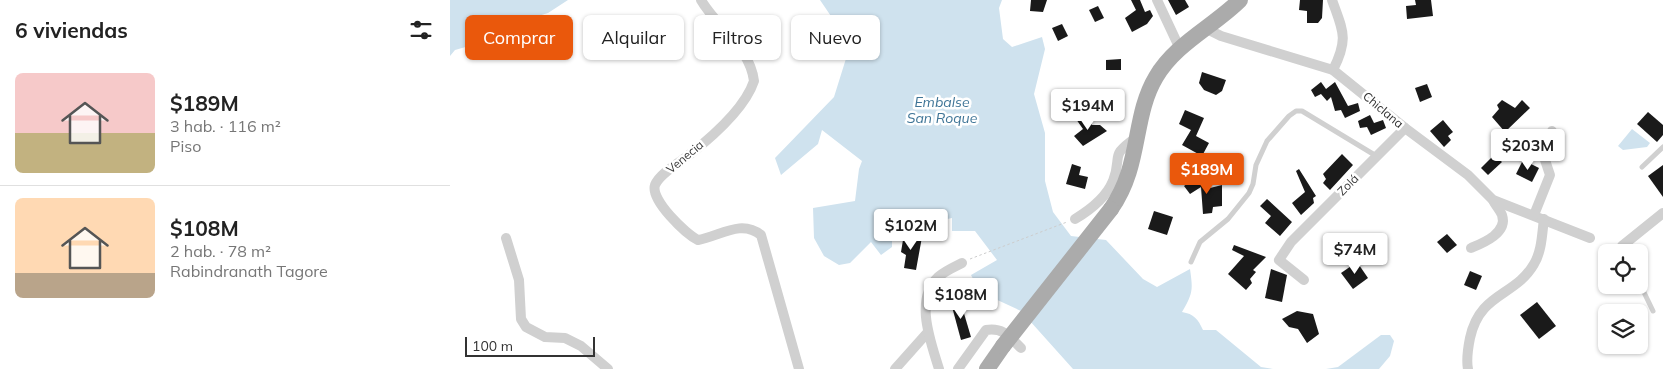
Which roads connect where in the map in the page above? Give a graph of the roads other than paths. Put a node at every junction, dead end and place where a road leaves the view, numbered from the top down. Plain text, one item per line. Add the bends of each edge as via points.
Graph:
1 (701, 0) edge
2 (1157, 0) edge
3 (1240, 0) edge
4 (1332, 0) edge
5 (1207, 28) junction
6 (1180, 49) junction
7 (1333, 70) junction
8 (1405, 128) junction
9 (1552, 131) dead end
10 (1138, 136) junction
11 (1663, 147) edge
12 (1378, 157) junction
13 (1642, 166) dead end
14 (1492, 200) junction
15 (1663, 213) edge
16 (1539, 217) junction
17 (1075, 219) road end
18 (506, 238) dead end
19 (1590, 238) dead end
20 (1629, 244) edge
21 (1471, 248) dead end
22 (1191, 262) dead end
23 (962, 263) road end
24 (1304, 280) dead end
25 (1645, 294) edge
26 (1653, 311) dead end
27 (928, 332) junction
28 (1021, 348) dead end
29 (987, 367) edge
30 (608, 369) edge
31 (799, 369) edge
32 (895, 369) edge
33 (939, 369) edge
34 (958, 369) edge
35 (1468, 369) edge

1 - 31 street, Venecia via 749,60 754,81 744,103 692,153 660,178 655,186 657,200 686,235 698,240 738,227 747,227 762,234
2 - 6 street
3 - 5 main road
4 - 7 street via 1343,33 1343,48
5 - 6 main road
5 - 7 street, Chiclana via 1221,36
6 - 10 main road via 1151,86
7 - 8 street, Chiclana
8 - 12 street, Zolá
8 - 14 street, Chiclana via 1468,175
9 - 16 street via 1544,158 1550,175
10 - 17 street via 1119,151 1117,169 1108,190
10 - 29 main road, bridge via 1128,178 1111,209
11 - 13 lane
12 - 22 lane via 1302,111 1296,111 1267,141 1256,165 1253,184 1243,202 1200,242
12 - 24 street, Zolá via 1291,242 1279,260
14 - 16 street, Chiclana
14 - 21 street via 1502,215 1502,222 1494,237
15 - 20 street
16 - 19 street, Chiclana
16 - 35 street via 1539,251 1534,264 1486,306 1474,322
18 - 30 street via 520,280 521,318 526,327 545,337 566,338
23 - 27 street via 938,277 931,286 927,304
25 - 26 lane
27 - 32 street
27 - 33 street
28 - 34 street via 1002,330 986,330

